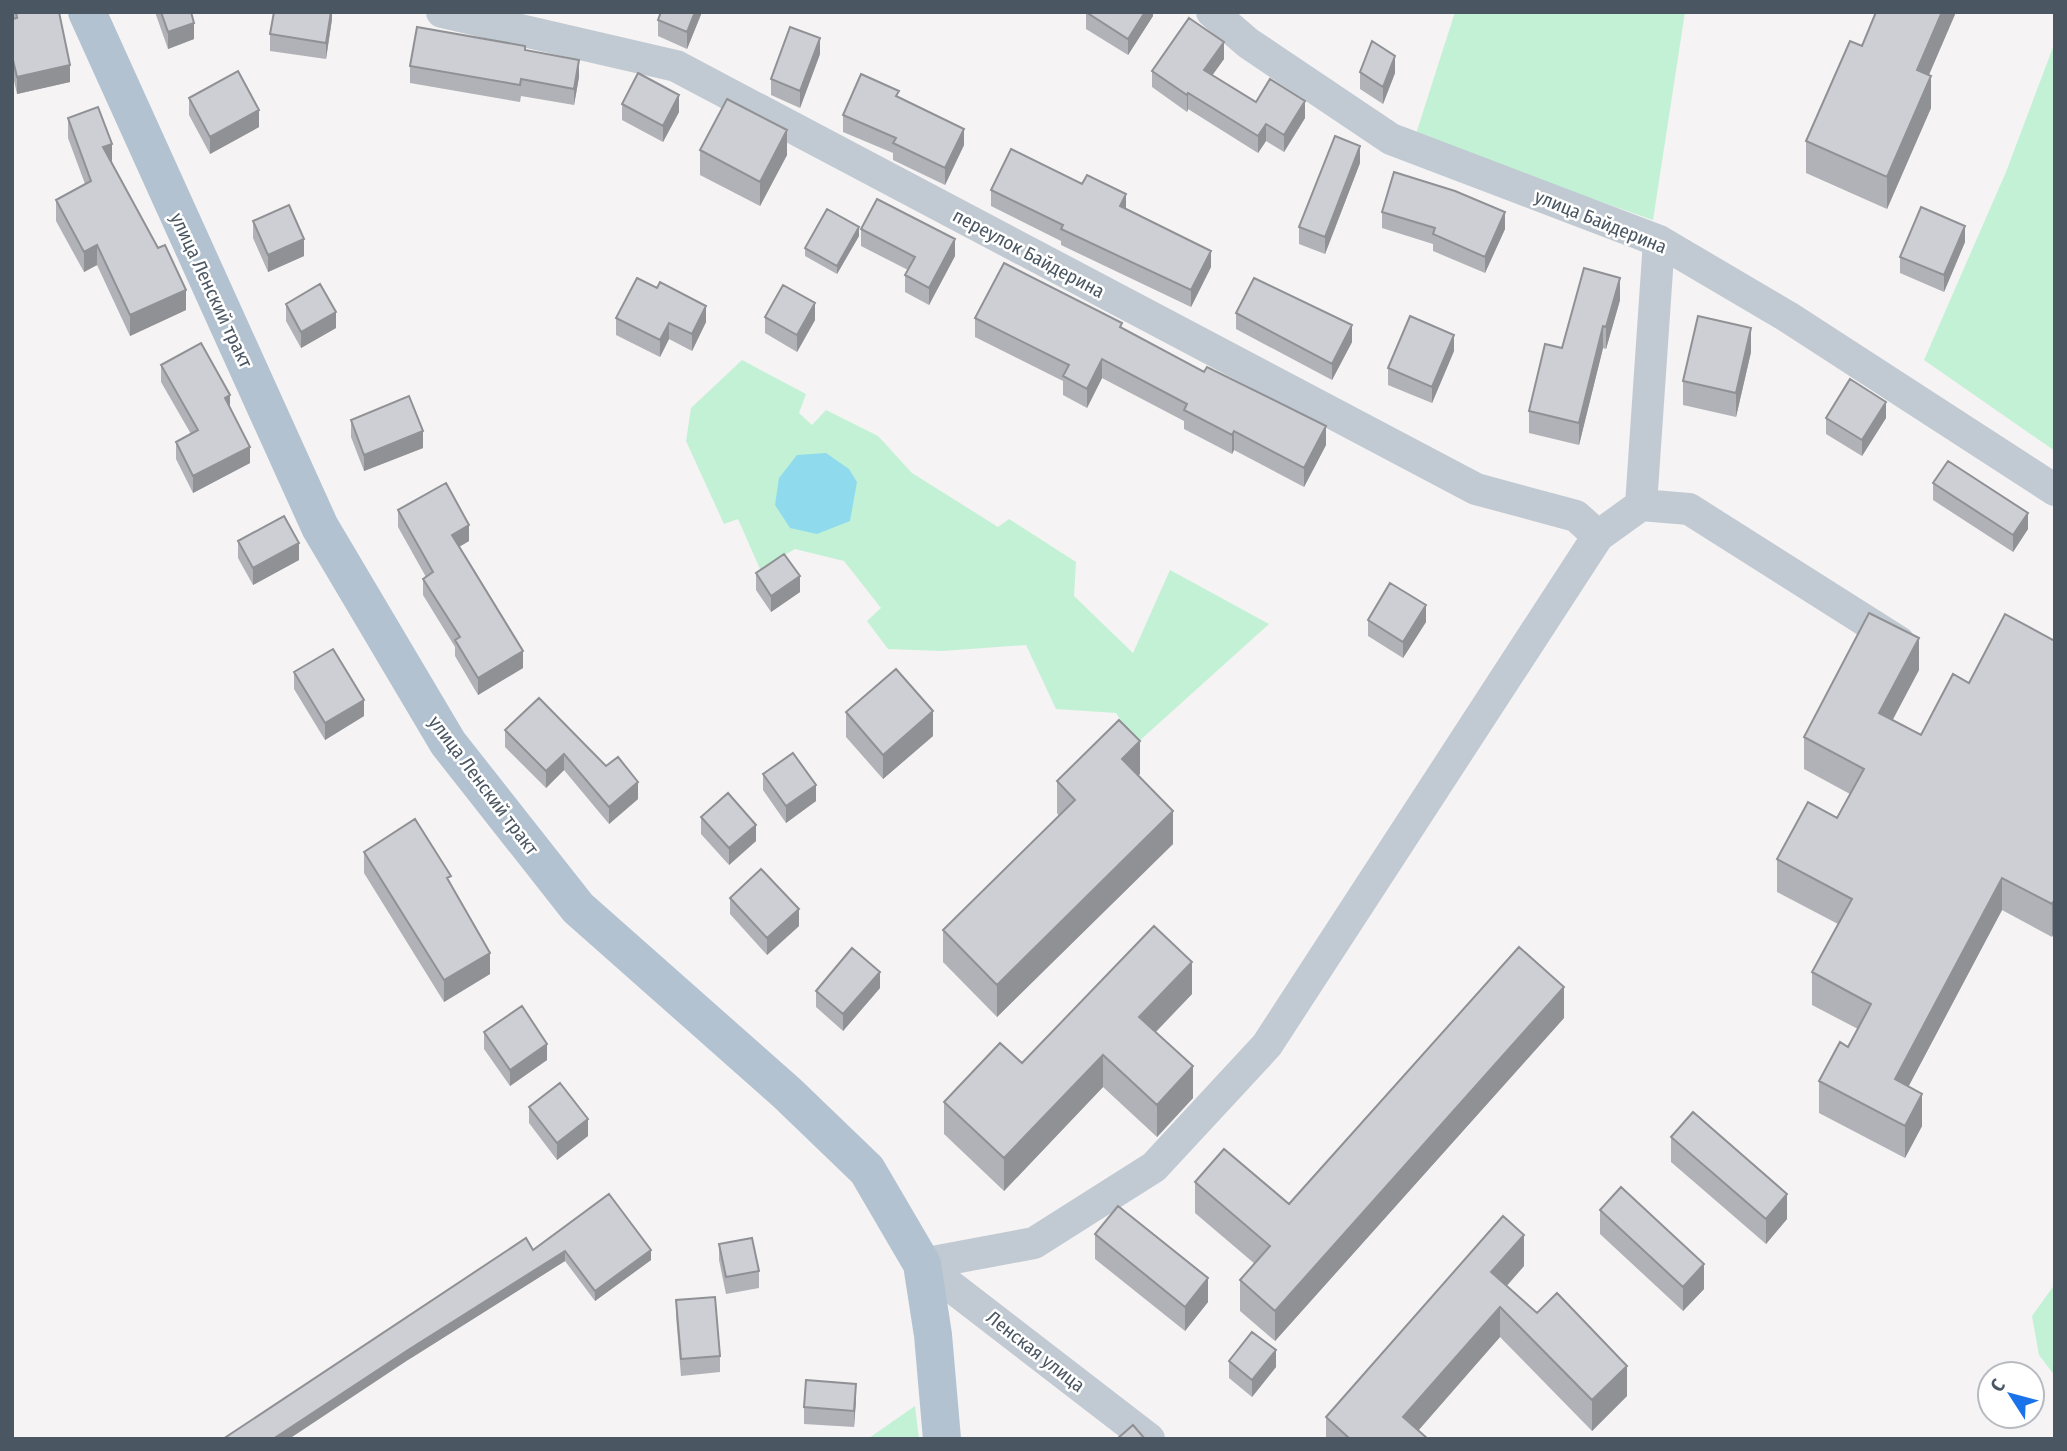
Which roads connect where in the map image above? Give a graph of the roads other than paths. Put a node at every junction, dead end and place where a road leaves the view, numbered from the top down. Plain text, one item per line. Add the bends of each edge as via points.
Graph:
1 (87, 12) edge
2 (442, 12) edge
3 (1212, 12) edge
4 (1658, 242) junction
5 (2055, 490) edge
6 (1641, 505) junction
7 (1598, 536) junction
8 (1899, 642) edge
9 (922, 1264) junction
10 (942, 1439) edge
11 (1149, 1439) edge

1 - 9 main road, улица Ленский тракт via 320,527 448,743 578,908 867,1170
2 - 7 street, переулок Байдерина via 676,66 1476,489 1576,516
3 - 4 street, улица Байдерина via 1248,43 1391,139
4 - 5 street, улица Байдерина via 1788,317
4 - 6 street
6 - 7 street
6 - 8 street via 1689,509
7 - 9 street via 1267,1045 1173,1147 1154,1167 1034,1243
9 - 10 main road, улица Ленский тракт
9 - 11 street, Ленская улица

